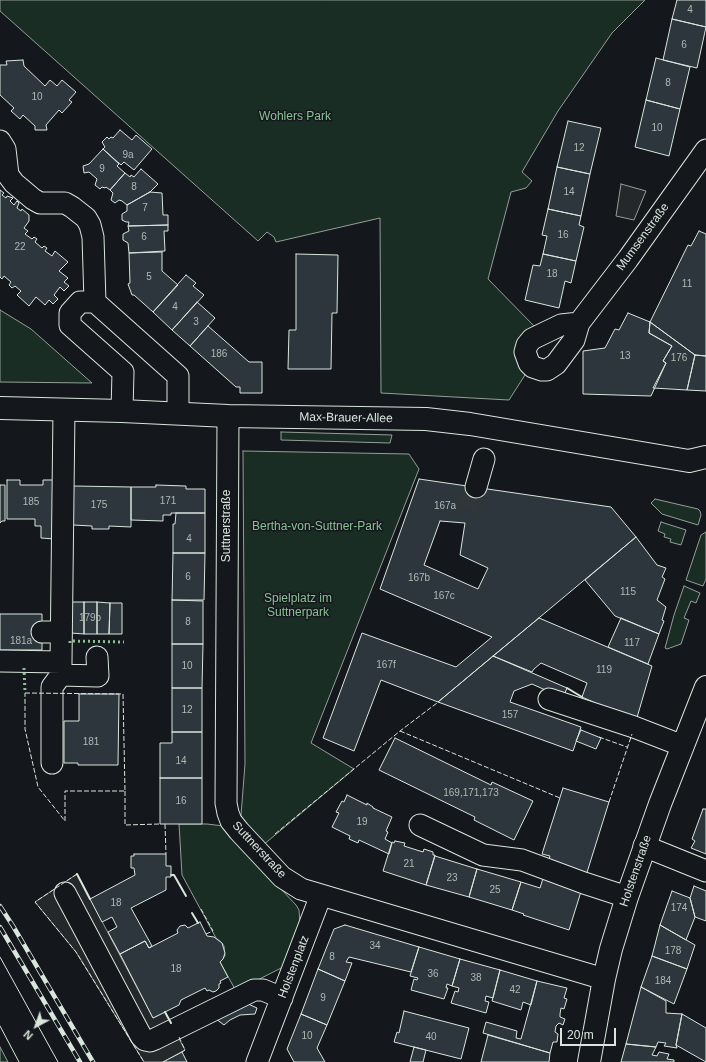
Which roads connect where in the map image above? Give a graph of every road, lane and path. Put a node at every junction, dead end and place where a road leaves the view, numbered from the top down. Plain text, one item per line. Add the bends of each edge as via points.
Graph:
1 (0, 141) edge
2 (706, 150) edge
3 (95, 302) junction
4 (579, 323) dead end
5 (0, 408) edge
6 (64, 410) junction
7 (122, 411) junction
8 (178, 413) junction
9 (228, 416) junction
10 (484, 459) dead end
11 (700, 463) edge
12 (476, 487) tunnel mouth
13 (97, 657) dead end
14 (0, 661) edge
15 (61, 668) junction
16 (706, 687) edge
17 (549, 699) dead end
18 (701, 713) edge
19 (683, 746) junction
20 (52, 764) dead end
21 (420, 825) dead end
22 (644, 846) junction
23 (706, 871) edge
24 (65, 893) dead end
25 (321, 895) junction
26 (626, 897) junction
27 (604, 979) junction
28 (282, 998) junction
29 (266, 1038) junction
30 (257, 1062) edge
31 (270, 1062) edge
32 (589, 1062) edge

1 - 3 street via 5,149 8,175 14,183 40,203 65,203 86,218 93,236
2 - 4 street, Mumsenstraße
3 - 7 street via 80,302 70,313 70,324 123,372
3 - 8 street via 178,376
5 - 6 main road, Max-Brauer-Allee
6 - 7 main road, Max-Brauer-Allee
6 - 15 street via 52,632
7 - 8 main road, Max-Brauer-Allee
8 - 9 main road, Max-Brauer-Allee
9 - 11 main road, Max-Brauer-Allee via 426,420 470,424
9 - 25 street, Suttnerstraße via 226,803 231,821 238,831 282,877 301,889
10 - 12 street
13 - 15 street via 98,676
14 - 15 street
15 - 20 street via 52,687
16 - 18 main road, Holstenstraße
17 - 19 street
18 - 19 main road, Holstenstraße
19 - 22 main road, Holstenstraße
21 - 26 street via 483,855 522,860
22 - 23 street
22 - 26 main road, Holstenstraße
24 - 28 street via 145,1040 150,1041 162,1036 254,990 263,990
25 - 27 street, Suttnerstraße
25 - 28 street, Holstenplatz
26 - 27 main road, Holstenstraße
27 - 32 main road, Holstenstraße
28 - 29 street, Holstenplatz
29 - 30 street, Holstenplatz
29 - 31 street

